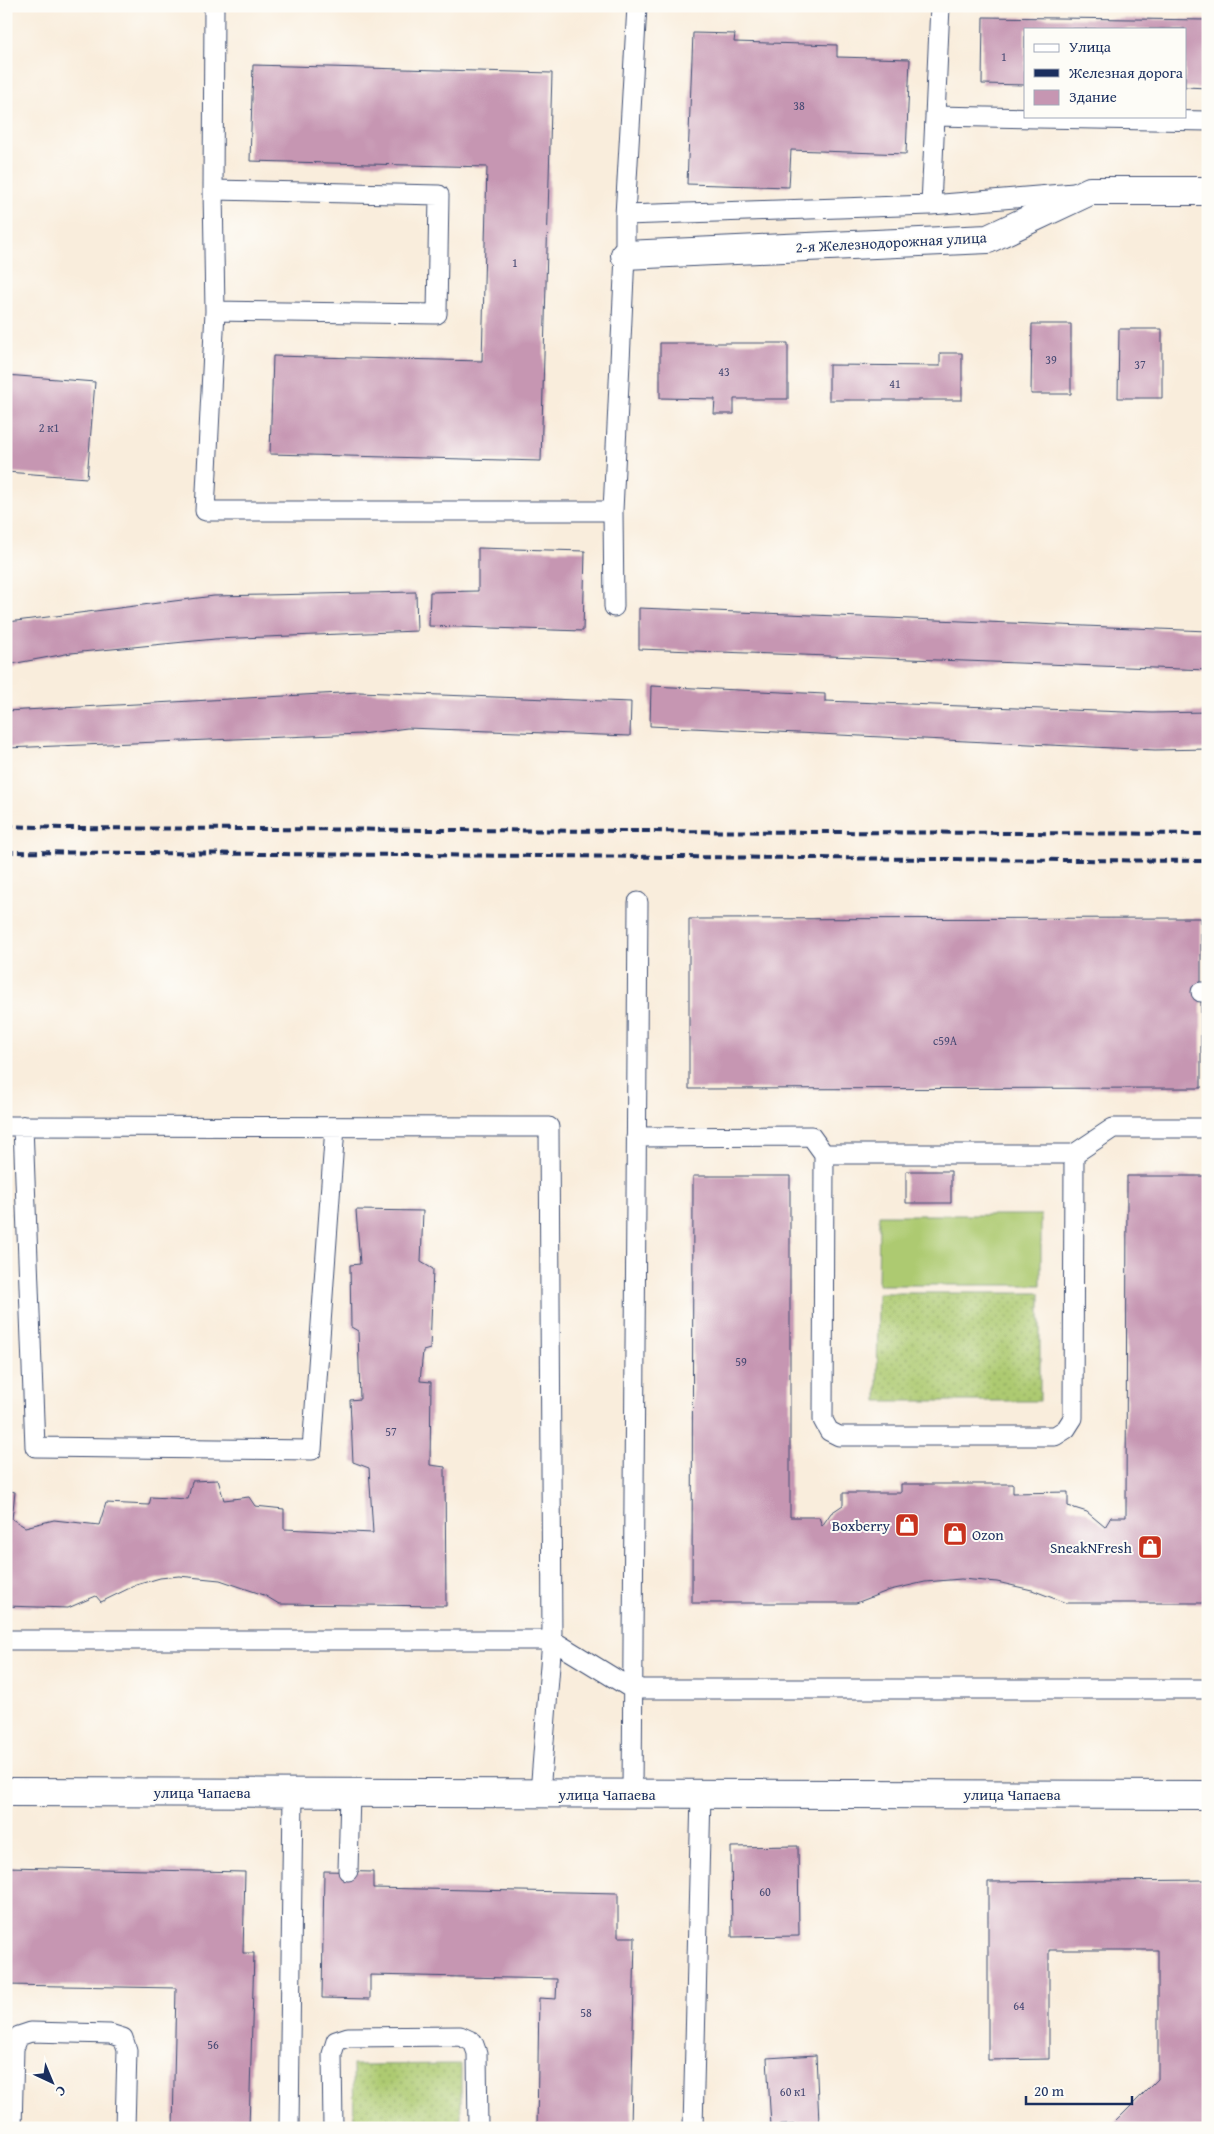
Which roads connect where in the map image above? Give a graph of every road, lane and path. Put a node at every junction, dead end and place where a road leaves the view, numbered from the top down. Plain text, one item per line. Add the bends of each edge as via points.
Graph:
1 (214, 6) edge
2 (637, 6) edge
3 (940, 6) edge
4 (935, 116) junction
5 (1024, 117) edge
6 (1072, 118) edge
7 (1208, 120) edge
8 (213, 190) junction
9 (1090, 191) junction
10 (1208, 192) edge
11 (931, 205) junction
12 (625, 215) junction
13 (625, 255) junction
14 (215, 311) junction
15 (613, 511) junction
16 (614, 607) dead end
17 (638, 902) dead end
18 (14, 1126) edge
19 (335, 1127) junction
20 (1208, 1128) edge
21 (636, 1137) junction
22 (824, 1154) junction
23 (1074, 1154) junction
24 (6, 1640) edge
25 (552, 1640) junction
26 (632, 1689) junction
27 (1208, 1689) edge
28 (6, 1792) edge
29 (293, 1793) junction
30 (350, 1793) junction
31 (540, 1793) junction
32 (632, 1794) junction
33 (701, 1794) junction
34 (1208, 1795) edge
35 (348, 1871) dead end
36 (12, 2128) edge
37 (126, 2128) edge
38 (289, 2128) edge
39 (333, 2128) edge
40 (478, 2128) edge
41 (694, 2128) edge

1 - 8 lane
2 - 12 lane
3 - 4 lane
4 - 5 lane
4 - 11 lane
6 - 7 lane
8 - 14 lane
8 - 14 lane via 439,195 437,314
9 - 10 street, 2-я Железнодорожная улица
9 - 11 lane
9 - 13 street, 2-я Железнодорожная улица via 988,239
11 - 12 lane
12 - 13 lane
13 - 15 lane
14 - 15 lane via 206,511
15 - 16 lane
17 - 21 lane
18 - 19 lane
18 - 19 lane via 35,1447 302,1450 312,1450
19 - 25 lane via 549,1127
20 - 23 lane via 1113,1128
21 - 22 lane via 810,1136
21 - 26 lane
22 - 23 lane
22 - 23 lane via 823,1420 829,1431 839,1436 1055,1436 1066,1429 1073,1418
24 - 25 lane
25 - 26 lane
25 - 31 lane
26 - 27 lane
26 - 32 lane
28 - 29 street, улица Чапаева
29 - 30 street, улица Чапаева
29 - 38 lane
30 - 31 street, улица Чапаева
30 - 35 lane
31 - 32 street, улица Чапаева
32 - 33 street, улица Чапаева
33 - 34 street, улица Чапаева
33 - 41 lane
36 - 37 lane via 14,2048 19,2036 31,2032 110,2034 123,2038 127,2050
39 - 40 lane via 332,2054 336,2041 348,2036 460,2036 473,2042 477,2052

